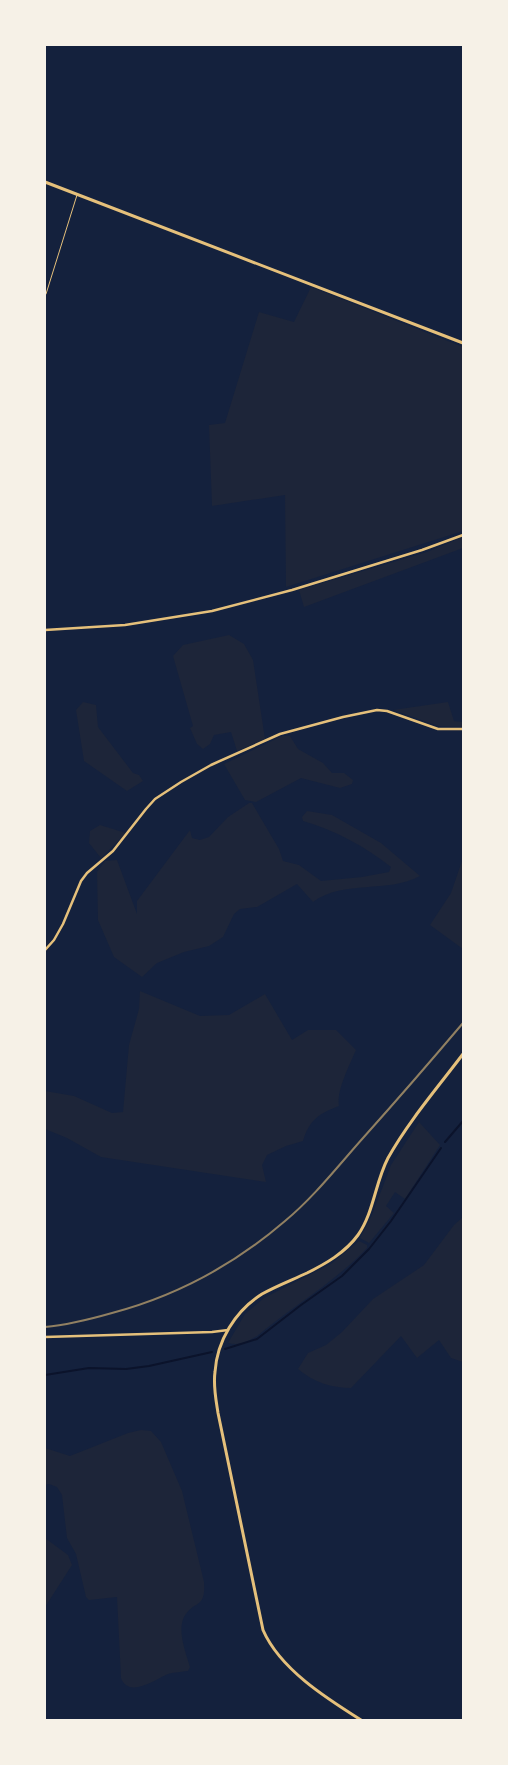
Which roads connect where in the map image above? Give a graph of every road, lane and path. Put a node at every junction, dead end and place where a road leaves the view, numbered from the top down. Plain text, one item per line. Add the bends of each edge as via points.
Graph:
1 (45, 182) edge
2 (77, 195) junction
3 (46, 294) edge
4 (463, 343) edge
5 (463, 535) edge
6 (45, 630) edge
7 (463, 729) edge
8 (45, 950) edge
9 (463, 1054) edge
10 (228, 1330) junction
11 (45, 1337) edge
12 (361, 1720) edge

1 - 2 street
2 - 3 lane
2 - 4 street
5 - 6 street via 292,590 212,611 125,625
7 - 8 street via 438,729 377,710 280,734 211,765 156,799 113,851 87,873 63,924
9 - 10 street via 398,1141 357,1236 331,1260 260,1295
10 - 11 street
10 - 12 street via 216,1359 215,1392 263,1630 282,1660

